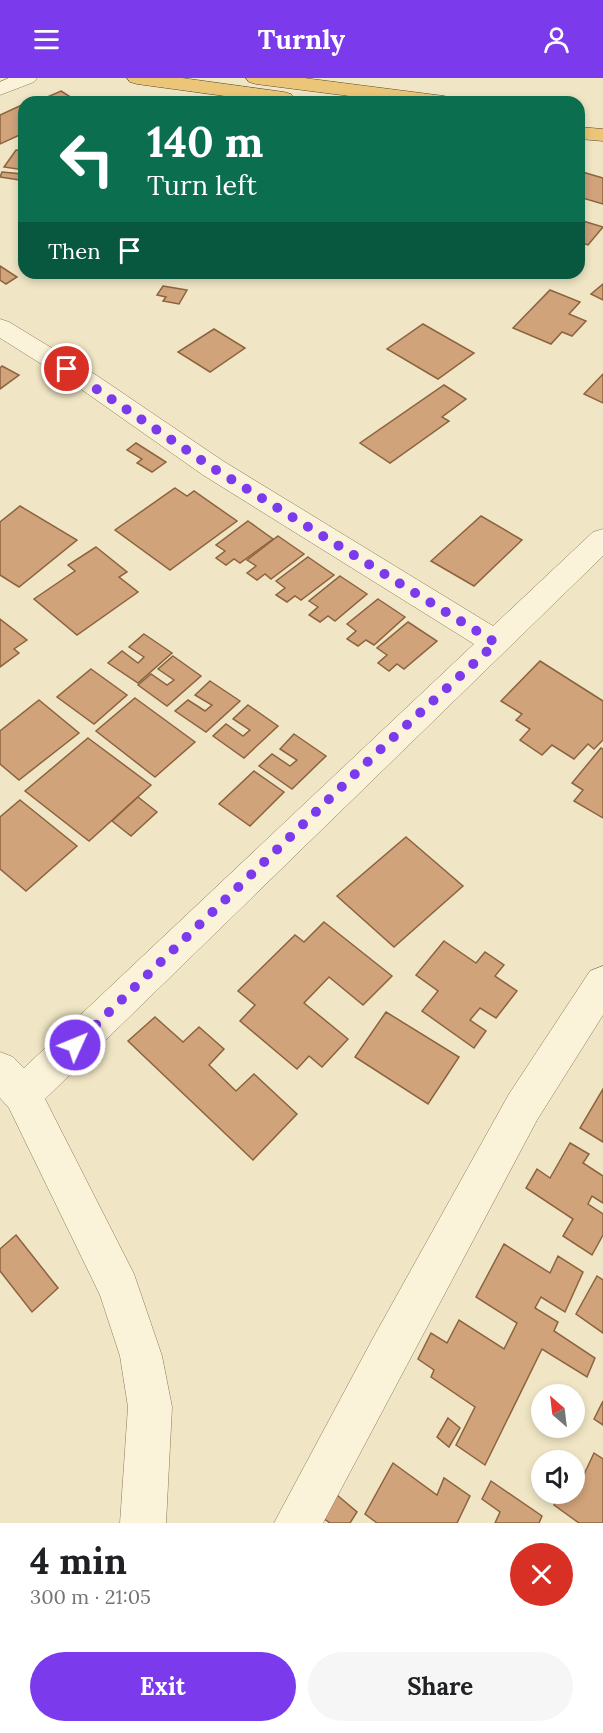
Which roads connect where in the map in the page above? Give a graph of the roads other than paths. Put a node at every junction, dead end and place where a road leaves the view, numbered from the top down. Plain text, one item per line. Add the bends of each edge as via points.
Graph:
1 (27, 78) edge
2 (137, 78) edge
3 (256, 78) edge
4 (0, 89) edge
5 (274, 96) edge
6 (397, 96) edge
7 (585, 119) edge
8 (603, 121) edge
9 (585, 134) edge
10 (603, 135) edge
11 (0, 327) edge
12 (603, 539) edge
13 (496, 643) junction
14 (603, 983) edge
15 (12, 1082) edge
16 (143, 1523) edge
17 (297, 1523) edge

1 - 4 street
2 - 5 highway
3 - 6 highway
7 - 8 highway
9 - 10 highway
11 - 13 street via 213,468
12 - 13 street
13 - 15 street
14 - 17 street via 523,1107
15 - 16 street via 119,1289 141,1356 150,1407

